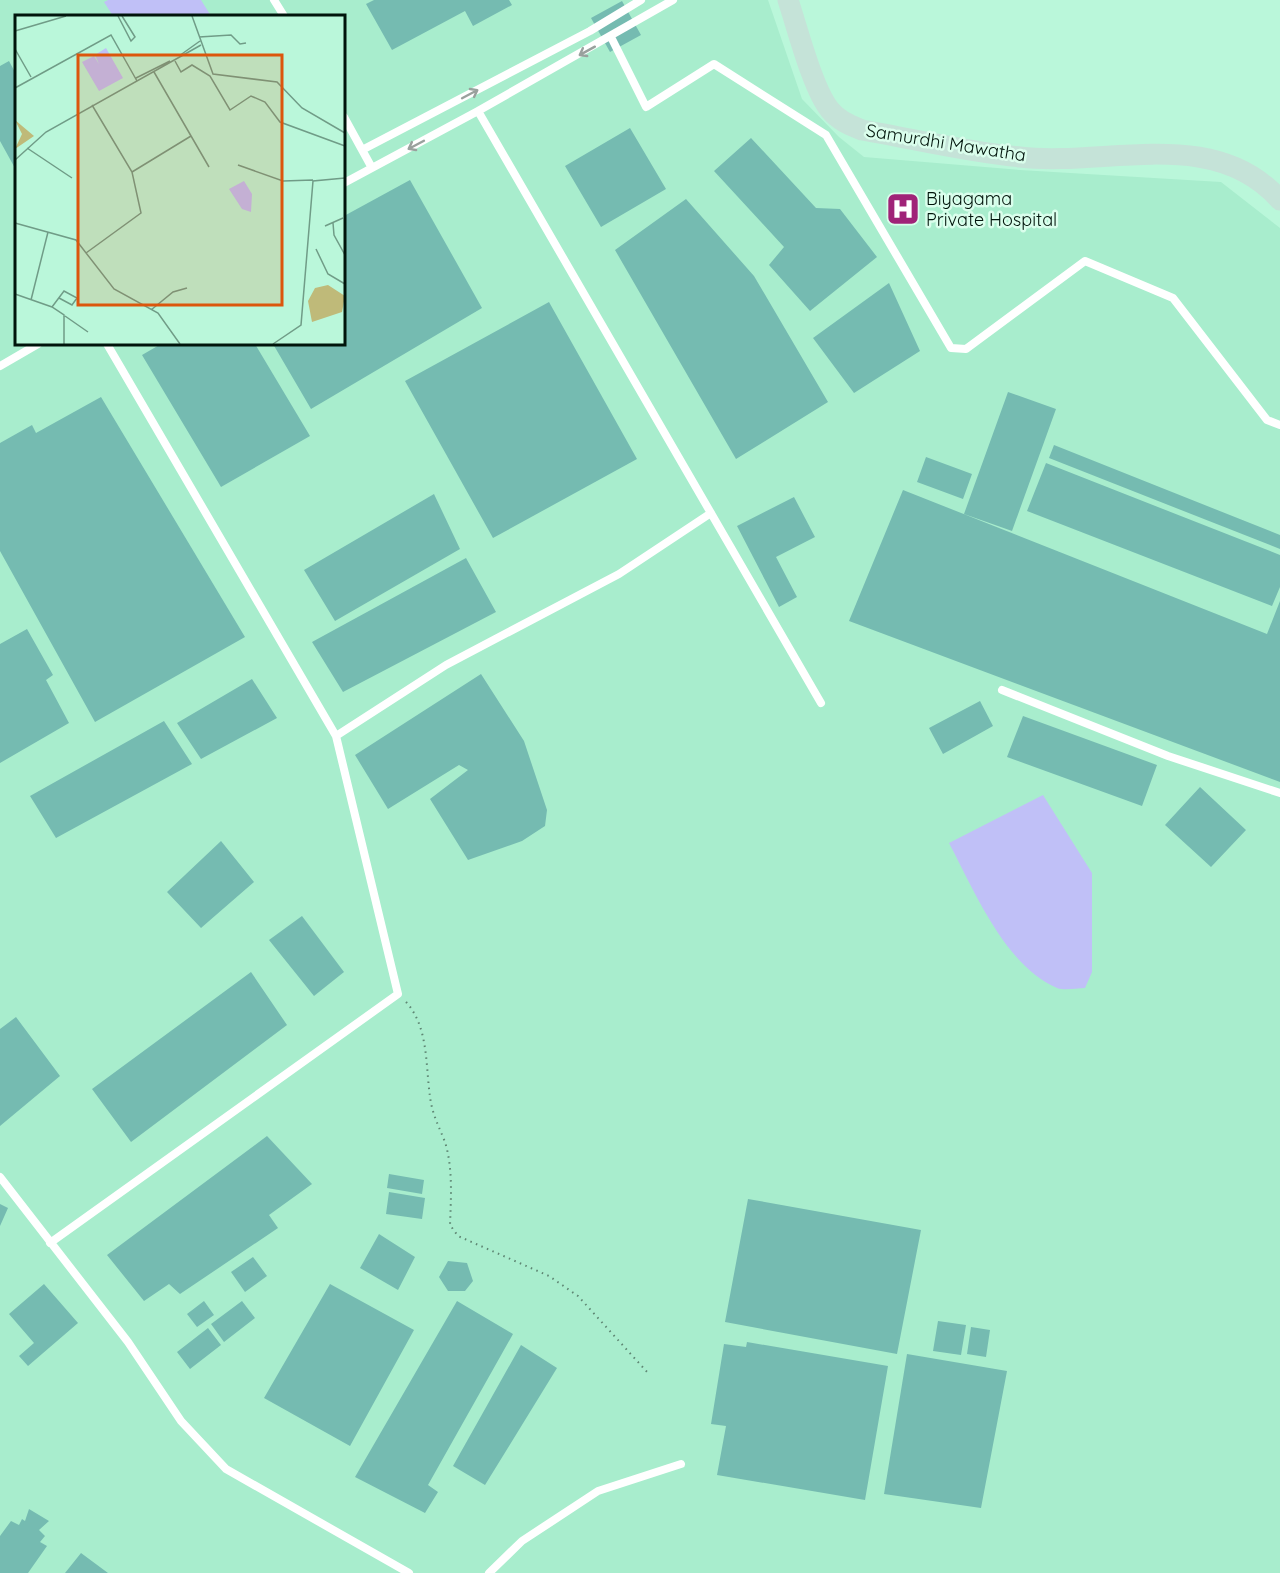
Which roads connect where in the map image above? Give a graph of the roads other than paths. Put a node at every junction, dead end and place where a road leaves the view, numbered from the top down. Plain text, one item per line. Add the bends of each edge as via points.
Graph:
1 (274, 0) edge
2 (641, 0) edge
3 (673, 0) edge
4 (789, 0) edge
5 (283, 15) edge
6 (611, 37) junction
7 (478, 111) junction
8 (345, 119) edge
9 (362, 150) junction
10 (372, 168) junction
11 (345, 182) edge
12 (1280, 200) edge
13 (36, 345) edge
14 (109, 345) edge
15 (0, 366) edge
16 (1280, 425) edge
17 (711, 513) junction
18 (1002, 690) dead end
19 (821, 704) dead end
20 (336, 736) junction
21 (1280, 793) edge
22 (0, 1177) edge
23 (50, 1243) junction
24 (681, 1464) dead end
25 (410, 1573) edge
26 (489, 1573) edge

1 - 5 lane
9 -> 2 lane via 590,31
3 - 6 lane
4 - 12 main road, Samurdhi Mawatha via 810,68 829,109 853,127 1021,158 1163,154 1202,157 1251,173
6 -> 7 lane
6 - 16 lane via 646,107 714,64 826,135 951,348 966,349 1085,261 1173,298 1267,420
7 -> 10 lane
7 - 17 lane
8 - 9 lane
9 - 10 lane
10 - 11 lane
13 - 15 lane
14 - 20 lane
17 - 19 lane
17 - 20 lane via 619,574 446,665
18 - 21 lane via 1168,756
20 - 23 lane via 398,994
22 - 23 lane
23 - 25 lane via 128,1342 181,1421 226,1469
24 - 26 lane via 598,1491 522,1541

